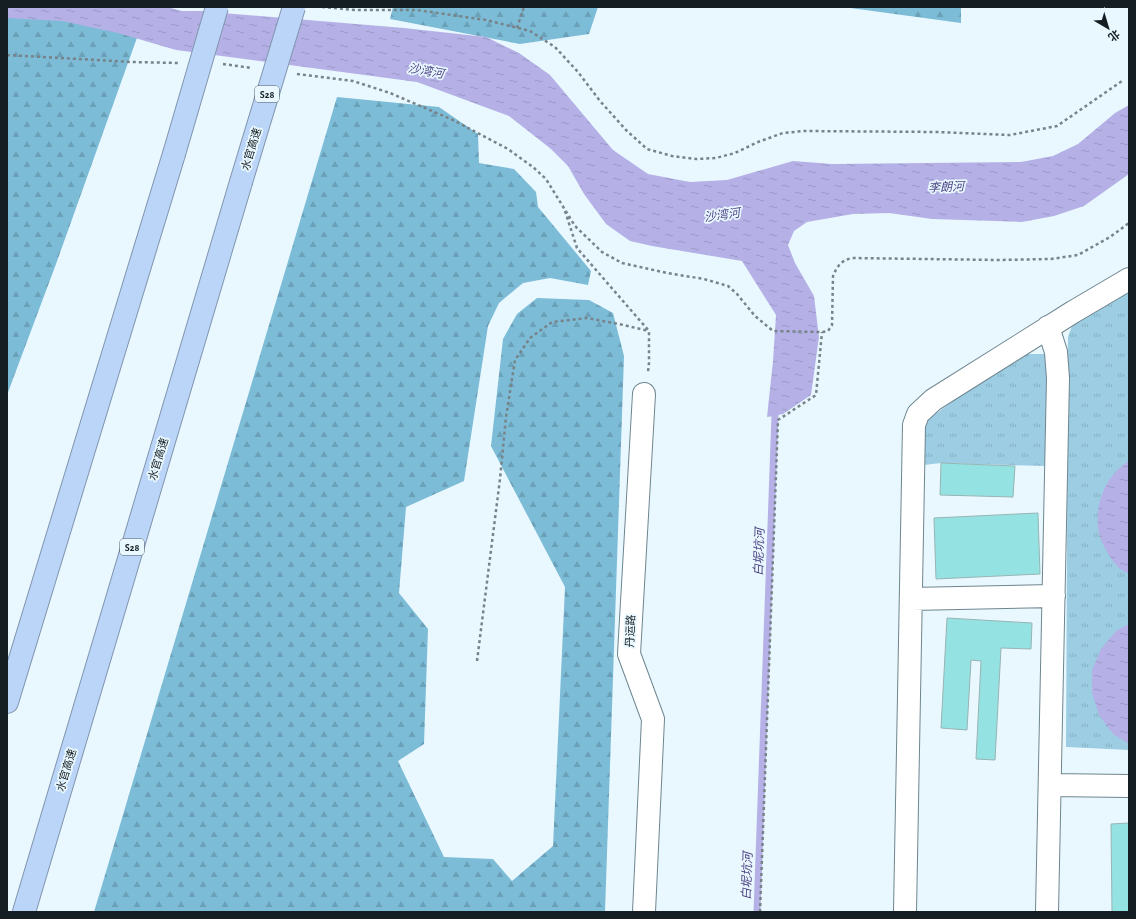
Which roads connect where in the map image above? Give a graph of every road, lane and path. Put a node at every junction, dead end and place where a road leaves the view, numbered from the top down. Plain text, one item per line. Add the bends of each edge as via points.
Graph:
1 (217, 7) edge
2 (294, 7) edge
3 (322, 7) edge
4 (524, 7) edge
5 (517, 28) junction
6 (7, 55) edge
7 (180, 63) dead end
8 (219, 63) dead end
9 (259, 68) dead end
10 (290, 73) dead end
11 (1122, 81) dead end
12 (564, 209) junction
13 (1129, 224) edge
14 (1129, 279) edge
15 (1048, 327) junction
16 (649, 331) junction
17 (822, 332) junction
18 (644, 394) joint
19 (1054, 596) junction
20 (911, 599) junction
21 (477, 661) dead end
22 (7, 702) edge
23 (1050, 785) junction
24 (1129, 786) edge
25 (24, 912) edge
26 (644, 912) edge
27 (760, 912) edge
28 (905, 912) edge
29 (1047, 912) edge

1 - 22 highway, bridge
2 - 25 highway, 水官高速 / S28, bridge
3 - 5 path via 417,10 486,20
4 - 5 path
5 - 11 path via 530,31 555,46 605,107 647,149 696,159 716,158 783,133 804,131 1010,135 1057,126
6 - 7 path
8 - 9 path
10 - 12 path via 353,82 390,93 453,120 508,149 533,167 546,178
12 - 16 path via 577,248
12 - 17 path via 575,226 602,252 622,263 728,286 755,316 773,331
13 - 17 path via 1078,255 1052,259 846,259 840,263 833,276 832,325 828,331
14 - 15 street
15 - 19 street via 1056,352 1058,378
15 - 20 street via 933,400 918,414 914,425
16 - 18 path via 649,363
16 - 21 path via 587,318 552,322 530,338 515,360
17 - 27 path via 816,395 778,420
18 - 26 street, 丹运路 via 629,654 653,719
19 - 20 street
19 - 23 street
20 - 28 street
23 - 24 street
23 - 29 street

